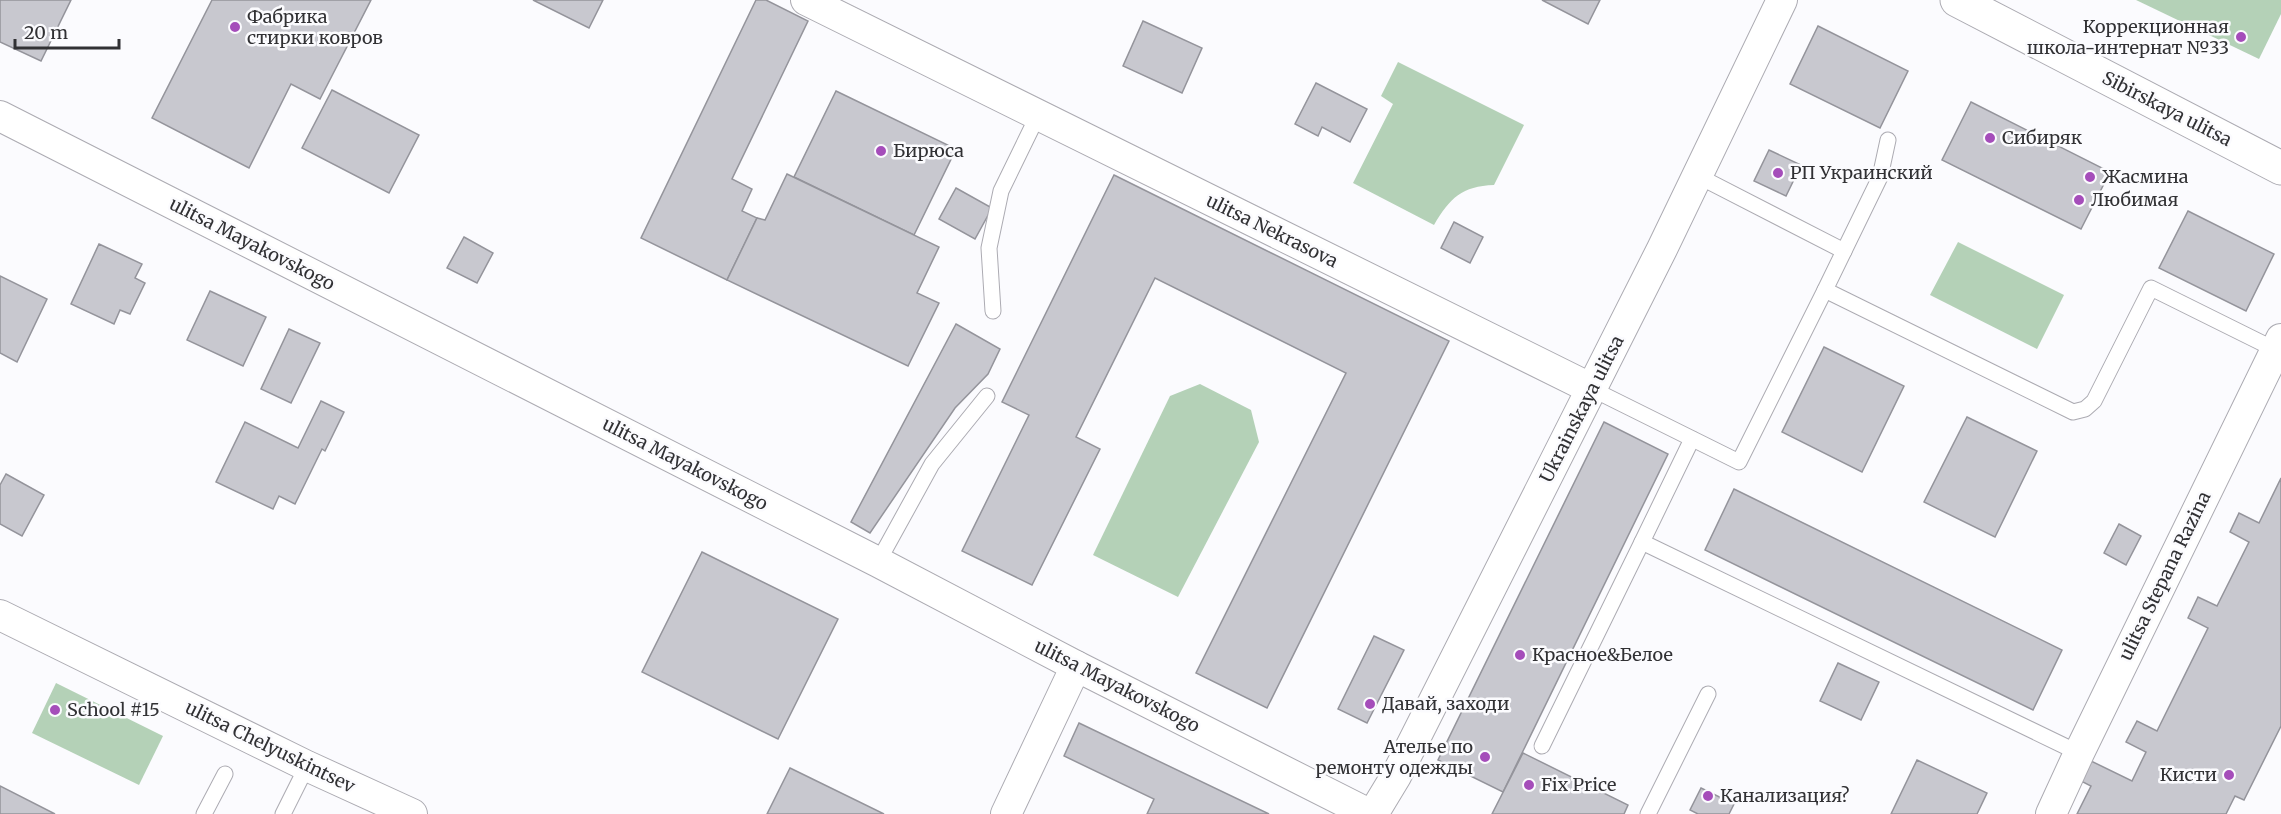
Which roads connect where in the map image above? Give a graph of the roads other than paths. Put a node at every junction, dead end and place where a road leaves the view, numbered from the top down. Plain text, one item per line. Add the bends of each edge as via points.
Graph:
1 (806, 0) edge
2 (1782, 0) edge
3 (1957, 0) edge
4 (1038, 115) junction
5 (0, 116) edge
6 (1888, 141) dead end
7 (2281, 168) edge
8 (1698, 176) junction
9 (1844, 251) junction
10 (1825, 290) junction
11 (993, 311) dead end
12 (2278, 345) edge
13 (1592, 389) junction
14 (987, 396) dead end
15 (1692, 439) junction
16 (1642, 542) junction
17 (878, 562) junction
18 (0, 615) edge
19 (1076, 666) junction
20 (1708, 694) dead end
21 (1542, 746) dead end
22 (2079, 753) junction
23 (307, 766) junction
24 (225, 774) dead end
25 (204, 814) edge
26 (284, 814) edge
27 (412, 814) edge
28 (1006, 814) edge
29 (1371, 814) edge
30 (1648, 814) edge
31 (2051, 814) edge

1 - 4 street, ulitsa Nekrasova
2 - 8 street, Ukrainskaya ulitsa
3 - 7 main road, Sibirskaya ulitsa
4 - 11 lane via 1001,191 989,248
4 - 13 street, ulitsa Nekrasova
5 - 17 street, ulitsa Mayakovskogo
6 - 9 lane via 1880,177
8 - 9 lane
8 - 13 street, Ukrainskaya ulitsa
9 - 10 lane
10 - 12 lane via 2073,412 2085,410 2094,401 2151,288
10 - 15 lane, ulitsa Nekrasova via 1738,462
12 - 22 street, ulitsa Stepana Razina
13 - 15 lane, ulitsa Nekrasova
13 - 29 street, Ukrainskaya ulitsa via 1401,765
14 - 17 lane via 932,464
15 - 16 lane
16 - 21 lane
16 - 22 lane
17 - 19 street, ulitsa Mayakovskogo
18 - 23 street, ulitsa Chelyuskintsev
19 - 28 street
19 - 29 street, ulitsa Mayakovskogo
20 - 30 lane
22 - 31 street, ulitsa Stepana Razina
23 - 26 lane
23 - 27 street, ulitsa Chelyuskintsev
24 - 25 lane

